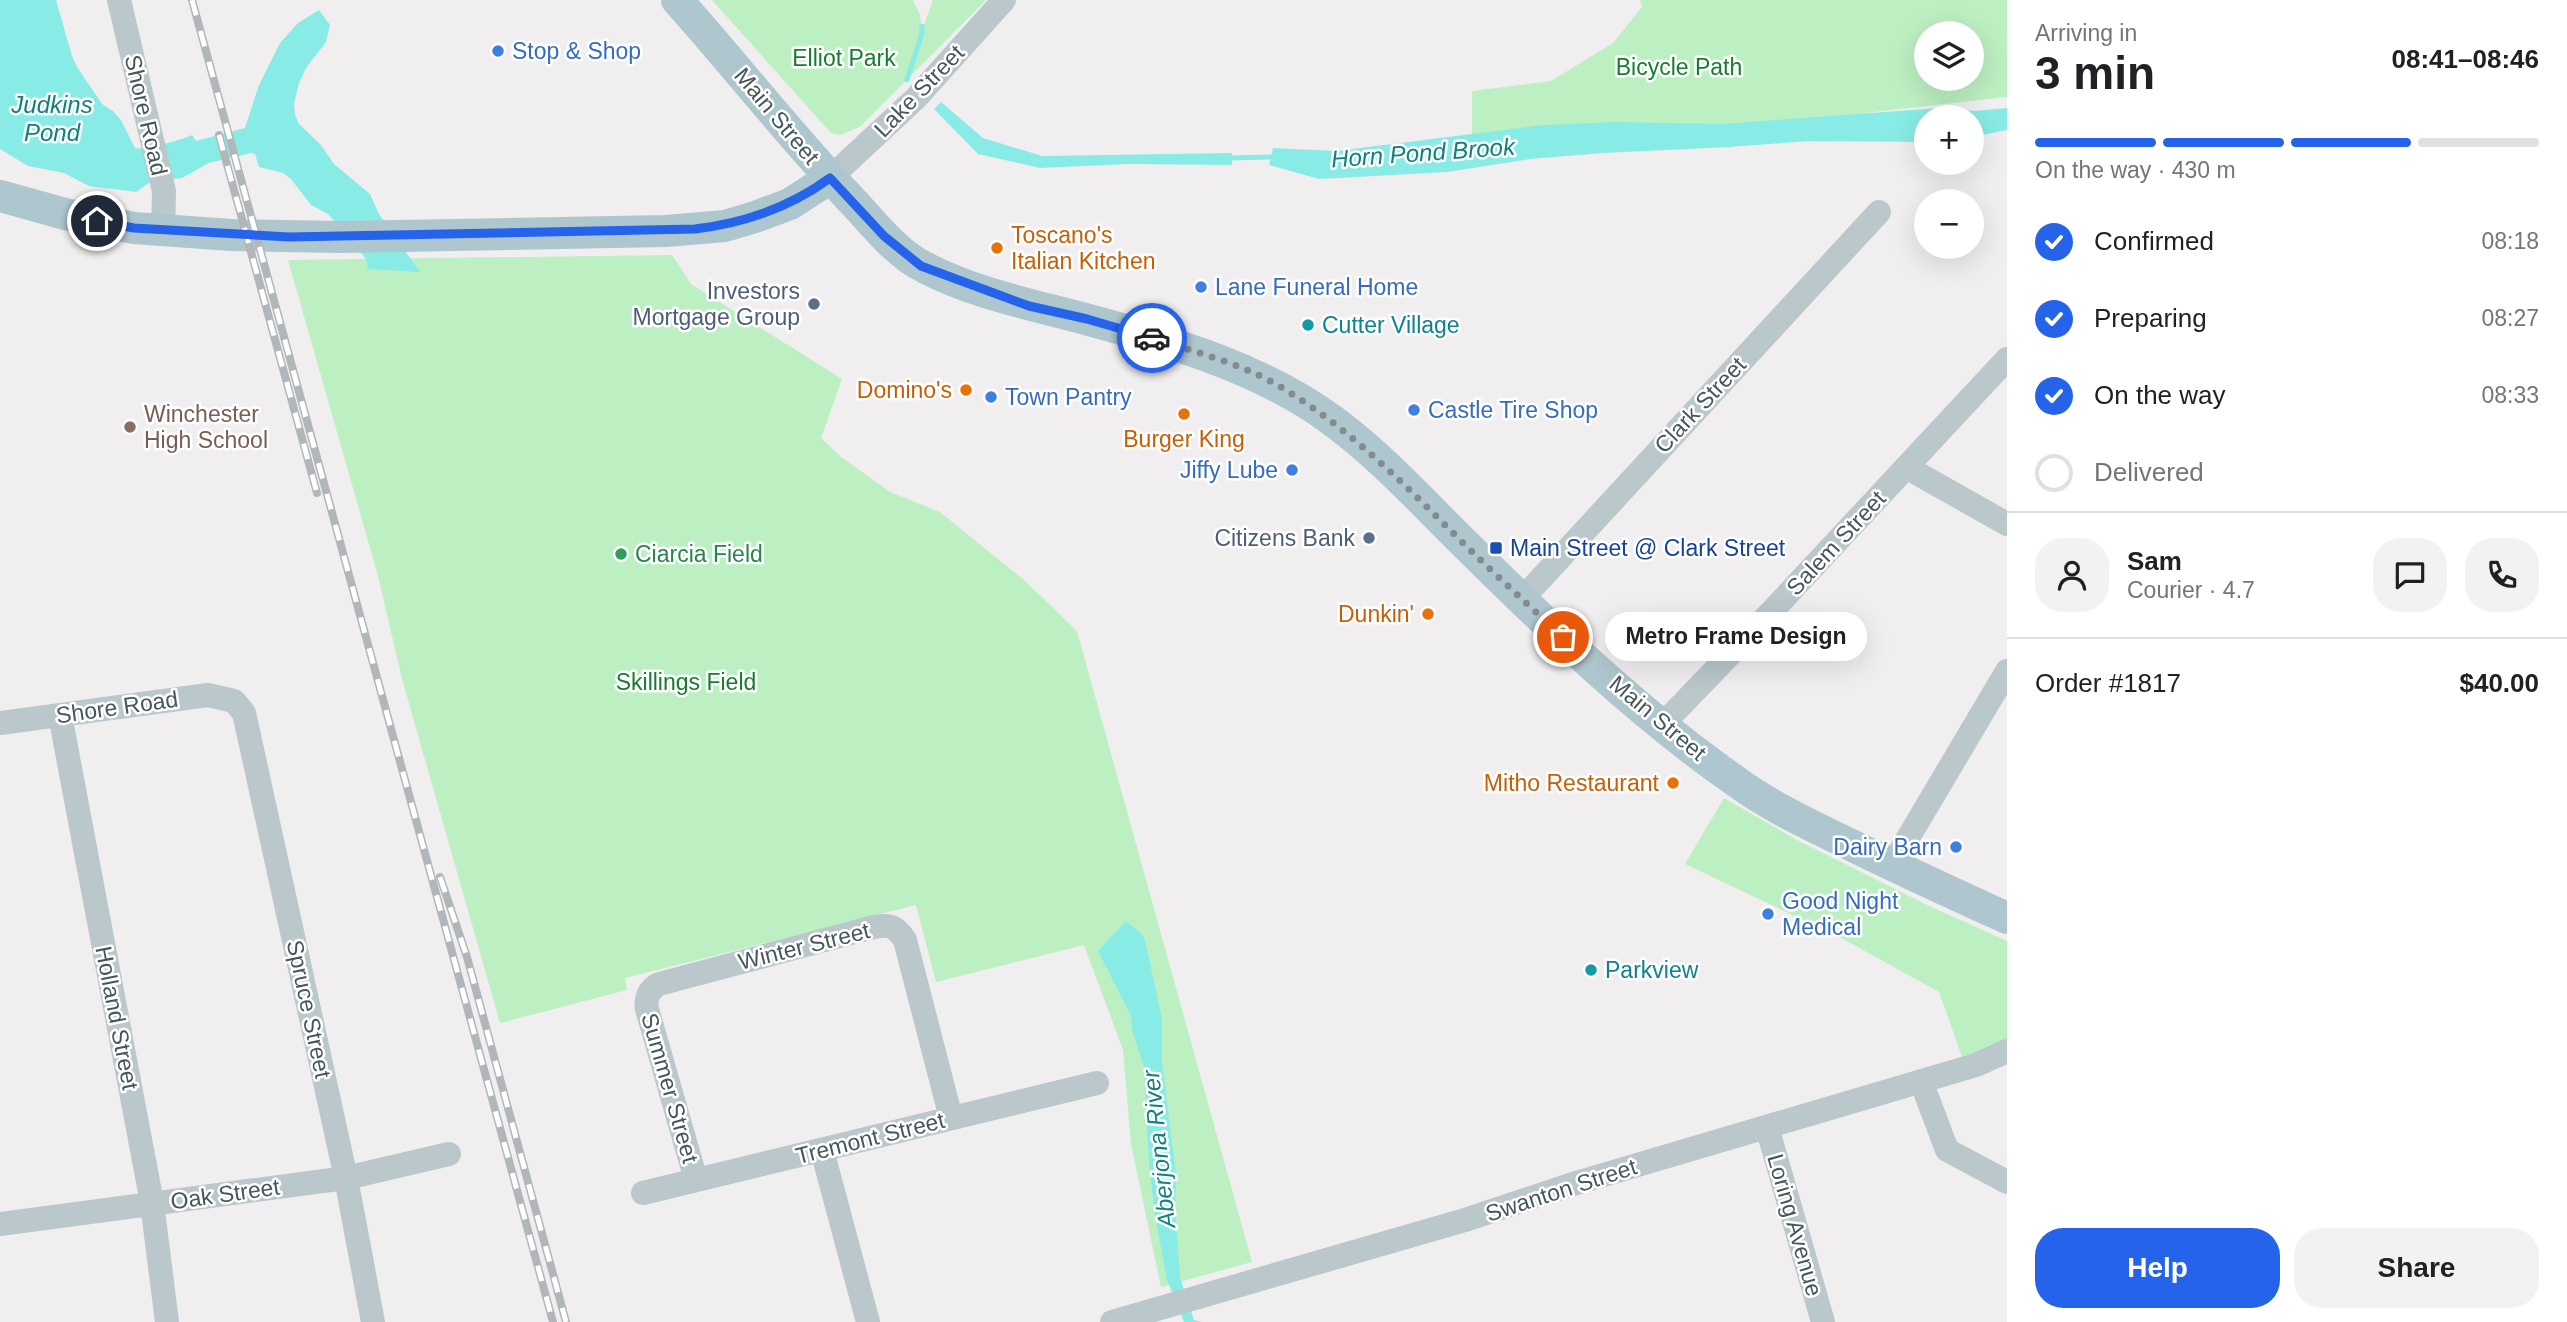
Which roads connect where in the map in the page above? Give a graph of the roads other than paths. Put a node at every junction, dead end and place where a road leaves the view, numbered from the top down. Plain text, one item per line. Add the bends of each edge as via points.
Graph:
1 (119, 0) edge
2 (677, 0) edge
3 (1004, 0) edge
4 (830, 178) junction
5 (0, 196) edge
6 (1880, 212) dead end
7 (163, 231) junction
8 (2007, 359) edge
9 (1906, 467) junction
10 (2007, 524) edge
11 (1522, 599) junction
12 (2007, 671) edge
13 (234, 701) joint
14 (60, 716) junction
15 (0, 723) edge
16 (1662, 725) junction
17 (1892, 865) junction
18 (2007, 918) edge
19 (648, 996) joint
20 (2007, 1051) edge
21 (1921, 1081) junction
22 (1097, 1083) dead end
23 (951, 1118) junction
24 (1767, 1127) junction
25 (822, 1150) junction
26 (449, 1154) dead end
27 (346, 1178) junction
28 (696, 1180) junction
29 (2007, 1182) edge
30 (643, 1193) dead end
31 (152, 1203) junction
32 (0, 1224) edge
33 (167, 1322) edge
34 (373, 1322) edge
35 (868, 1322) edge
36 (1112, 1322) edge
37 (1823, 1322) edge

1 - 7 street, Shore Road via 162,183
2 - 4 main road, Main Street
3 - 4 street, Lake Street via 916,98
4 - 7 main road via 790,204 725,226 666,231 251,236
4 - 11 main road, Main Street via 884,236 921,266 1029,306 1197,352 1270,381 1333,421
5 - 7 main road via 97,221
6 - 11 street, Clark Street
8 - 9 street, Salem Street
9 - 10 street
9 - 16 street, Salem Street
11 - 16 main road, Main Street
12 - 17 street
13 - 14 street, Shore Road via 208,695
13 - 27 street, Spruce Street via 244,713
14 - 15 street, Shore Road
14 - 31 street, Holland Street
16 - 17 main road, Main Street via 1736,782 1807,824
17 - 18 main road, Main Street
19 - 23 street, Winter Street via 659,984 892,926 907,946
19 - 28 street, Summer Street via 647,1009
20 - 21 street, Swanton Street
21 - 24 street, Swanton Street
21 - 29 street via 1947,1150
22 - 23 street, Tremont Street
23 - 25 street, Tremont Street
24 - 36 street, Swanton Street
24 - 37 street, Loring Avenue
25 - 28 street, Tremont Street
25 - 35 street
26 - 27 street, Oak Street
27 - 31 street, Oak Street
27 - 34 street, Spruce Street
28 - 30 street, Tremont Street
31 - 32 street, Oak Street
31 - 33 street, Holland Street

